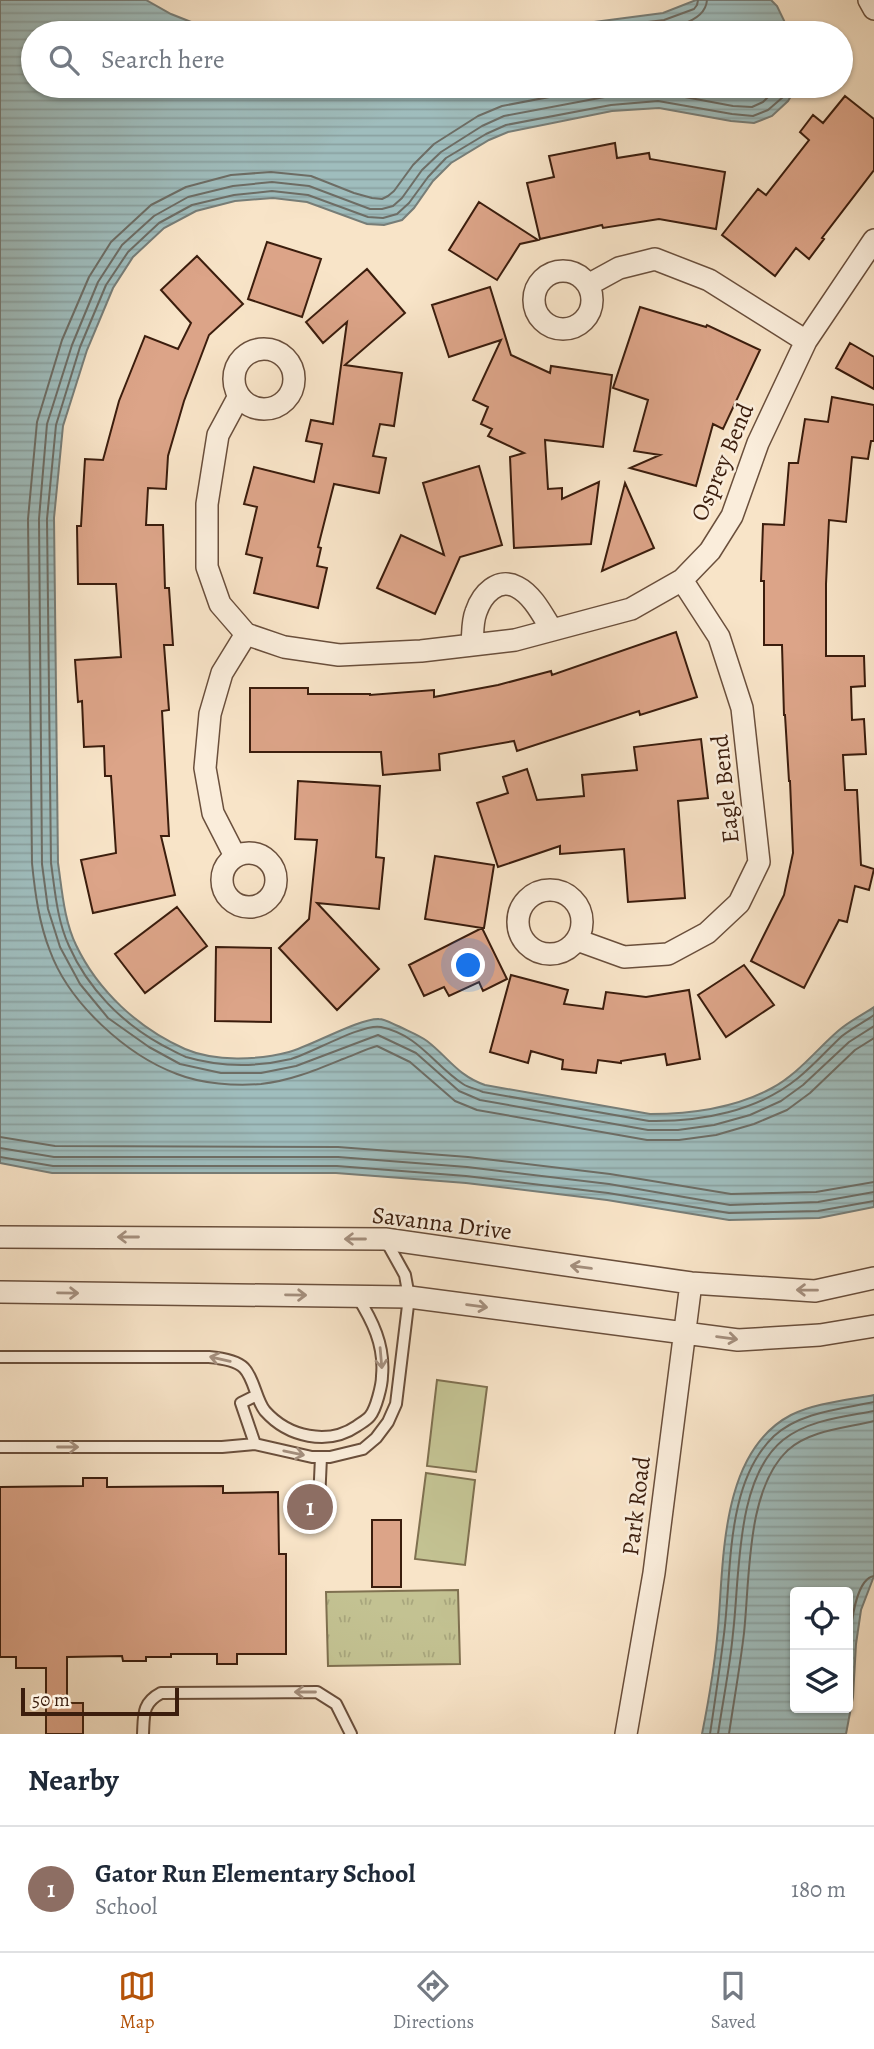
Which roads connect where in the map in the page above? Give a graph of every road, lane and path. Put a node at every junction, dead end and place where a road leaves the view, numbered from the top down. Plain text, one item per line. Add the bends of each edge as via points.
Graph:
1 (869, 0) edge
2 (874, 9) edge
3 (874, 240) edge
4 (588, 285) dead end
5 (806, 341) junction
6 (239, 396) dead end
7 (682, 580) junction
8 (552, 630) junction
9 (247, 634) junction
10 (472, 645) junction
11 (235, 856) dead end
12 (577, 940) dead end
13 (0, 1237) edge
14 (385, 1239) junction
15 (874, 1278) edge
16 (691, 1283) junction
17 (0, 1292) edge
18 (357, 1296) junction
19 (409, 1297) junction
20 (874, 1326) edge
21 (684, 1333) junction
22 (0, 1357) edge
23 (257, 1395) junction
24 (255, 1444) junction
25 (0, 1447) edge
26 (321, 1457) junction
27 (318, 1524) dead end
28 (342, 1716) junction
29 (143, 1734) edge
30 (343, 1734) edge
31 (351, 1734) edge
32 (625, 1734) edge

1 - 2 street
3 - 5 street, Osprey Bend
4 - 5 street via 619,268 655,259 709,280
5 - 7 street, Osprey Bend via 758,443 732,516 710,551
6 - 9 street, Osprey Bend via 218,435 207,504 207,567 220,604
7 - 8 street, Osprey Bend via 631,608
7 - 12 street, Eagle Bend via 719,637 743,708 759,862 739,902 707,933 668,954 624,957
8 - 10 street, Osprey Bend
8 - 10 street via 532,600 507,584 493,587 483,596 475,613
9 - 10 street, Osprey Bend via 284,647 339,654
9 - 11 street via 222,673 210,714 205,768 213,813
14 -> 13 street, Savanna Drive
16 -> 14 street, Savanna Drive
14 - 19 lane via 405,1275
15 -> 16 street, Savanna Drive via 815,1291
16 - 21 street, Park Road
17 -> 18 street
18 - 19 street
18 -> 23 lane via 375,1326 381,1350 383,1376 370,1416 335,1435 313,1437 280,1425
19 -> 21 street
19 - 26 lane via 396,1404 388,1422 363,1449
21 -> 20 street via 738,1340
21 - 32 street, Park Road via 654,1573
23 -> 22 lane via 244,1368 225,1359
23 - 24 lane via 241,1403
25 -> 24 lane
24 -> 26 lane
26 - 27 lane
28 -> 29 lane via 336,1704 317,1692 161,1693 144,1709
28 - 30 lane
28 - 31 lane

